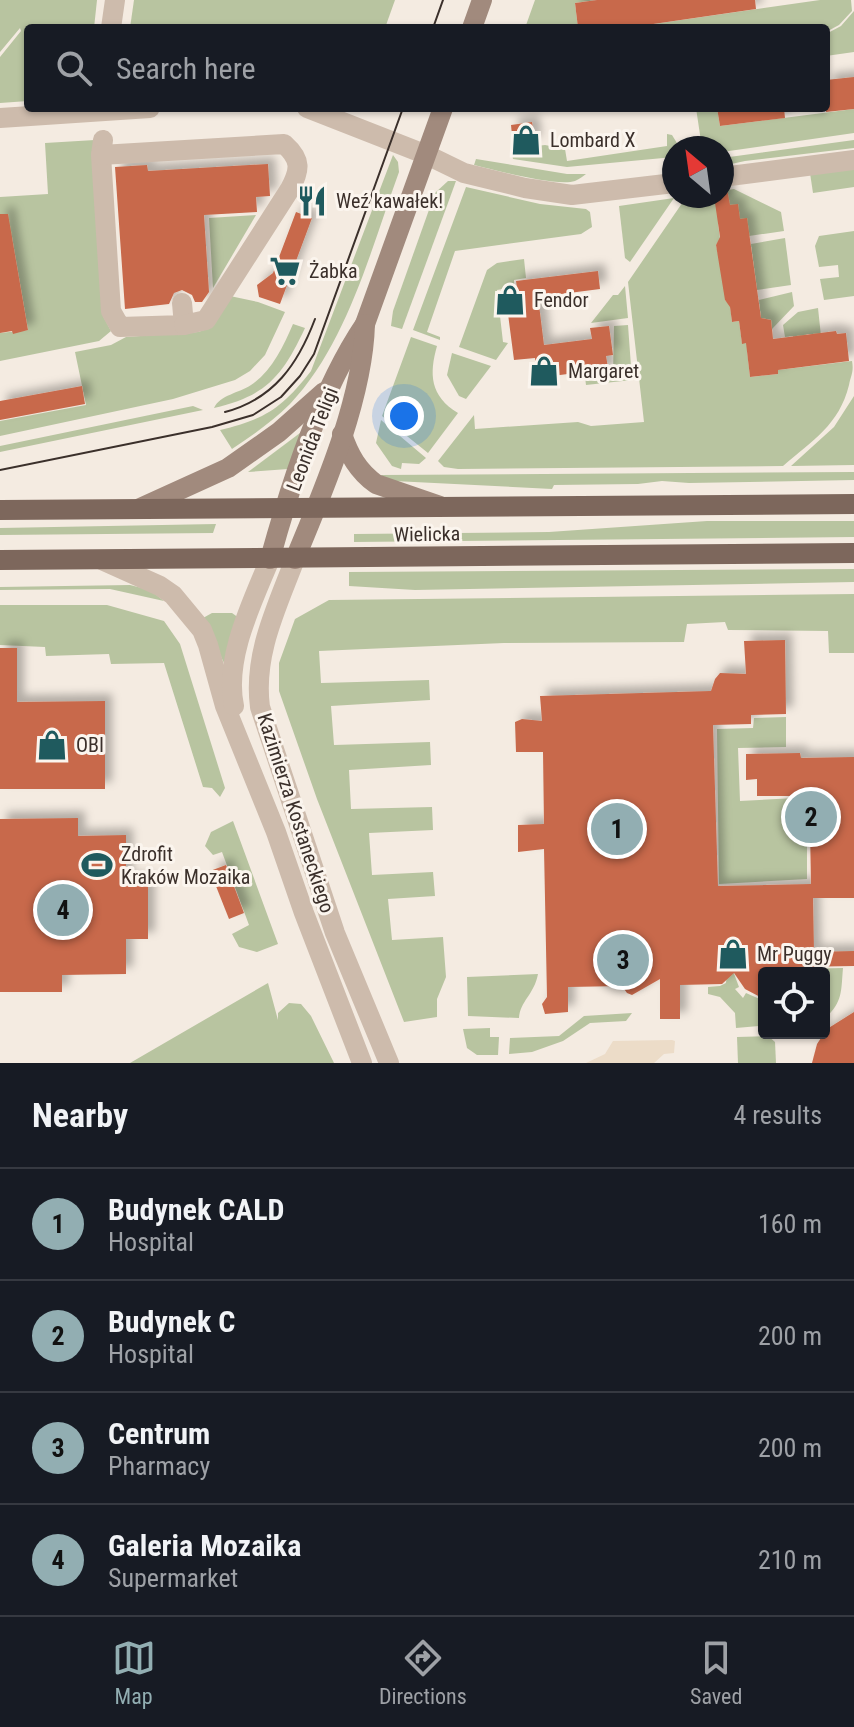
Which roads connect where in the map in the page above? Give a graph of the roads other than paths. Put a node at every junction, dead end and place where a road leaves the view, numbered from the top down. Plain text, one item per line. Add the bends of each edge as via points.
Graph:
1 (115, 0) edge
2 (482, 0) edge
3 (112, 24) edge
4 (473, 24) edge
5 (64, 112) edge
6 (317, 112) edge
7 (442, 112) edge
8 (0, 118) edge
9 (427, 155) junction
10 (854, 160) edge
11 (734, 175) edge
12 (662, 185) edge
13 (182, 303) dead end
14 (365, 324) junction
15 (184, 325) junction
16 (333, 384) junction
17 (342, 434) junction
18 (854, 504) edge
19 (444, 507) junction
20 (138, 509) junction
21 (284, 509) junction
22 (316, 509) junction
23 (0, 510) edge
24 (854, 553) edge
25 (270, 559) junction
26 (295, 559) junction
27 (0, 560) edge
28 (102, 560) junction
29 (243, 749) junction
30 (362, 1063) edge
31 (389, 1063) edge

1 - 3 street
2 - 4 street
5 - 8 street
6 - 9 street
7 - 9 street, Leonida Teligi
9 - 12 street via 464,173 559,194
9 - 14 street, Leonida Teligi
10 - 11 street
13 - 15 street
14 - 16 street, Leonida Teligi
14 - 17 street, Leonida Teligi via 365,355
15 - 15 street via 120,327 111,311 102,148 284,144 296,156 294,182 206,320
16 - 20 street via 301,415 228,468
16 - 21 street, Leonida Teligi
17 - 19 street via 369,479
17 - 22 street, Leonida Teligi
18 - 19 main road, Wielicka
19 - 22 main road, Wielicka
20 - 21 main road, Wielicka
20 - 23 main road, Wielicka
21 - 22 main road, Wielicka
21 - 25 street, Leonida Teligi
22 - 26 street, Leonida Teligi
24 - 26 main road, Wielicka
25 - 26 main road, Wielicka
25 - 28 main road, Wielicka
25 - 29 street, Kazimierza Kostaneckiego via 232,667
26 - 31 street, Kazimierza Kostaneckiego via 261,652 260,707 335,933
27 - 28 main road, Wielicka
28 - 29 street, Kazimierza Kostaneckiego via 160,586 192,615 208,645
29 - 30 street, Kazimierza Kostaneckiego

